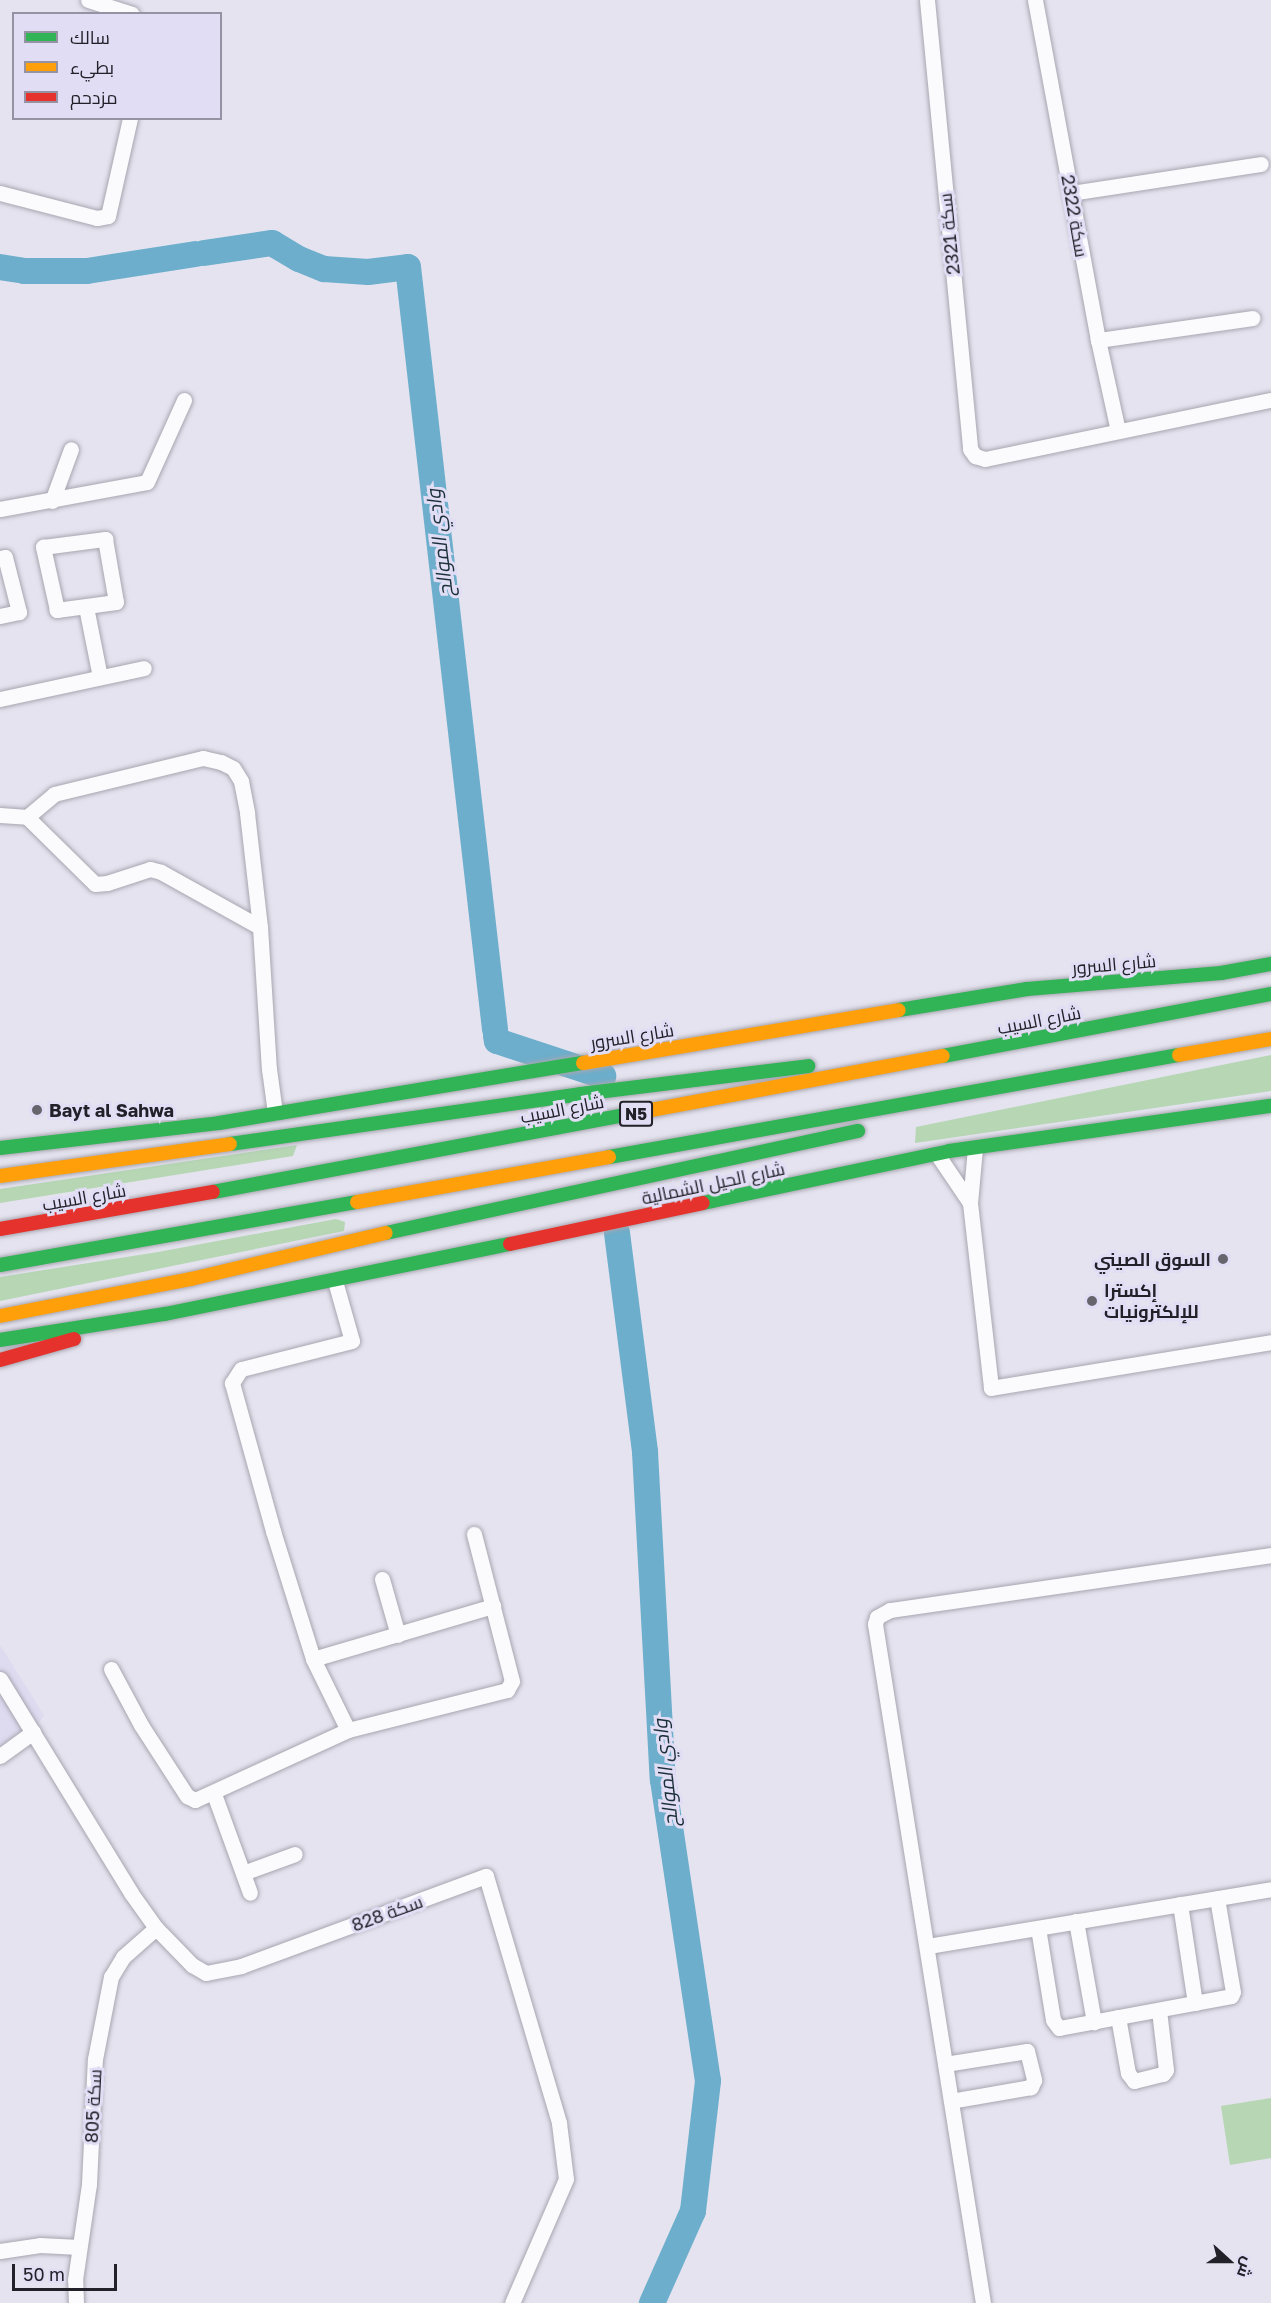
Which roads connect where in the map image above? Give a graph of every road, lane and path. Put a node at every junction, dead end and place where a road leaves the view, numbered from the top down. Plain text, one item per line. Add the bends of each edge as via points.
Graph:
1 (88, 0) edge
2 (927, 0) edge
3 (1035, 0) edge
4 (127, 12) edge
5 (130, 120) edge
6 (1261, 164) dead end
7 (0, 193) edge
8 (1071, 193) junction
9 (1252, 318) dead end
10 (1098, 340) junction
11 (184, 400) dead end
12 (1271, 400) edge
13 (1118, 431) junction
14 (71, 449) dead end
15 (52, 501) junction
16 (0, 509) edge
17 (0, 558) edge
18 (86, 607) junction
19 (0, 616) edge
20 (144, 668) dead end
21 (100, 677) junction
22 (0, 699) edge
23 (0, 815) edge
24 (27, 817) junction
25 (260, 927) junction
26 (1271, 964) edge
27 (1271, 994) edge
28 (1271, 1039) edge
29 (962, 1053) junction
30 (1107, 1070) junction
31 (1021, 1098) dead end
32 (1271, 1106) edge
33 (275, 1113) junction
34 (873, 1128) dead end
35 (0, 1148) edge
36 (975, 1148) junction
37 (937, 1154) junction
38 (0, 1176) edge
39 (970, 1203) junction
40 (0, 1229) edge
41 (0, 1265) edge
42 (335, 1281) junction
43 (165, 1314) junction
44 (0, 1316) edge
45 (0, 1340) edge
46 (1271, 1342) edge
47 (0, 1360) edge
48 (474, 1534) dead end
49 (1271, 1555) edge
50 (382, 1579) dead end
51 (493, 1606) junction
52 (398, 1635) junction
53 (313, 1659) junction
54 (111, 1669) dead end
55 (0, 1679) edge
56 (348, 1730) junction
57 (33, 1732) junction
58 (0, 1756) edge
59 (214, 1794) junction
60 (295, 1854) dead end
61 (243, 1873) junction
62 (1271, 1889) edge
63 (250, 1893) dead end
64 (1217, 1898) junction
65 (1180, 1904) junction
66 (1076, 1921) junction
67 (156, 1928) junction
68 (1038, 1928) junction
69 (928, 1946) junction
70 (1195, 2003) junction
71 (1159, 2010) junction
72 (1118, 2017) junction
73 (1094, 2022) junction
74 (945, 2064) junction
75 (951, 2101) junction
76 (79, 2247) junction
77 (0, 2252) edge
78 (76, 2303) edge
79 (512, 2303) edge
80 (983, 2303) edge

1 - 4 street
2 - 13 street, سكة 2321 via 970,448 975,456 985,459
3 - 8 street, سكة 2322
5 - 7 street via 108,216 96,218
6 - 8 street
8 - 10 street, سكة 2322
9 - 10 street
10 - 13 street, سكة 2322
11 - 15 street via 147,482
12 - 13 street
14 - 15 street
15 - 16 street
17 - 19 street via 5,558 19,612
18 - 18 street via 116,602 105,539 43,547 57,610
18 - 21 street
20 - 21 street
21 - 22 street
23 - 24 street
24 - 25 street via 95,884 150,869
24 - 25 street via 54,794 203,758 221,762 233,768 241,781
25 - 33 street
26 - 33 main road, شارع السرور via 1221,973 1027,989
27 - 29 main road, شارع السيب / N5
28 - 30 main road, N5
29 - 38 main road via 747,1072
29 - 40 main road, شارع السيب / N5
30 - 31 main road
30 - 41 main road, N5
32 - 36 main road, شارع الحيل الشمالية
33 - 35 main road, شارع السرور
34 - 44 main road via 493,1208 191,1280
36 - 37 main road, شارع الحيل الشمالية
36 - 39 street
37 - 39 street
37 - 42 main road, شارع الحيل الشمالية
39 - 46 street via 991,1388
42 - 43 main road, شارع الحيل الشمالية
42 - 53 street via 352,1341 240,1369 232,1383
43 - 45 main road, شارع الحيل الشمالية
43 - 47 main road, شارع الحيل الشمالية
48 - 51 street
49 - 69 street via 886,1610 877,1617 880,1657
50 - 52 street
51 - 52 street
51 - 56 street via 511,1687
52 - 53 street
53 - 56 street
54 - 59 street via 141,1725 187,1796 195,1800
55 - 57 street, سكة 828
56 - 59 street
57 - 58 street
57 - 67 street, سكة 828
59 - 61 street
60 - 61 street
61 - 63 street
62 - 64 street
64 - 65 street
64 - 70 street via 1233,1992 1231,1996
65 - 66 street
65 - 70 street
66 - 68 street
66 - 73 street
67 - 76 street, سكة 805 via 123,1957 111,1977 96,2060 89,2184
67 - 79 street, سكة 828 via 192,1965 214,1974 486,1876 559,2123 566,2179
68 - 69 street
68 - 73 street via 1055,2026
69 - 74 street
70 - 71 street
71 - 72 street
71 - 72 street via 1167,2070 1134,2081 1128,2073
72 - 73 street
74 - 75 street
74 - 75 street via 1027,2051 1034,2080 1031,2087
75 - 80 street
76 - 77 street via 40,2245
76 - 78 street, سكة 805

